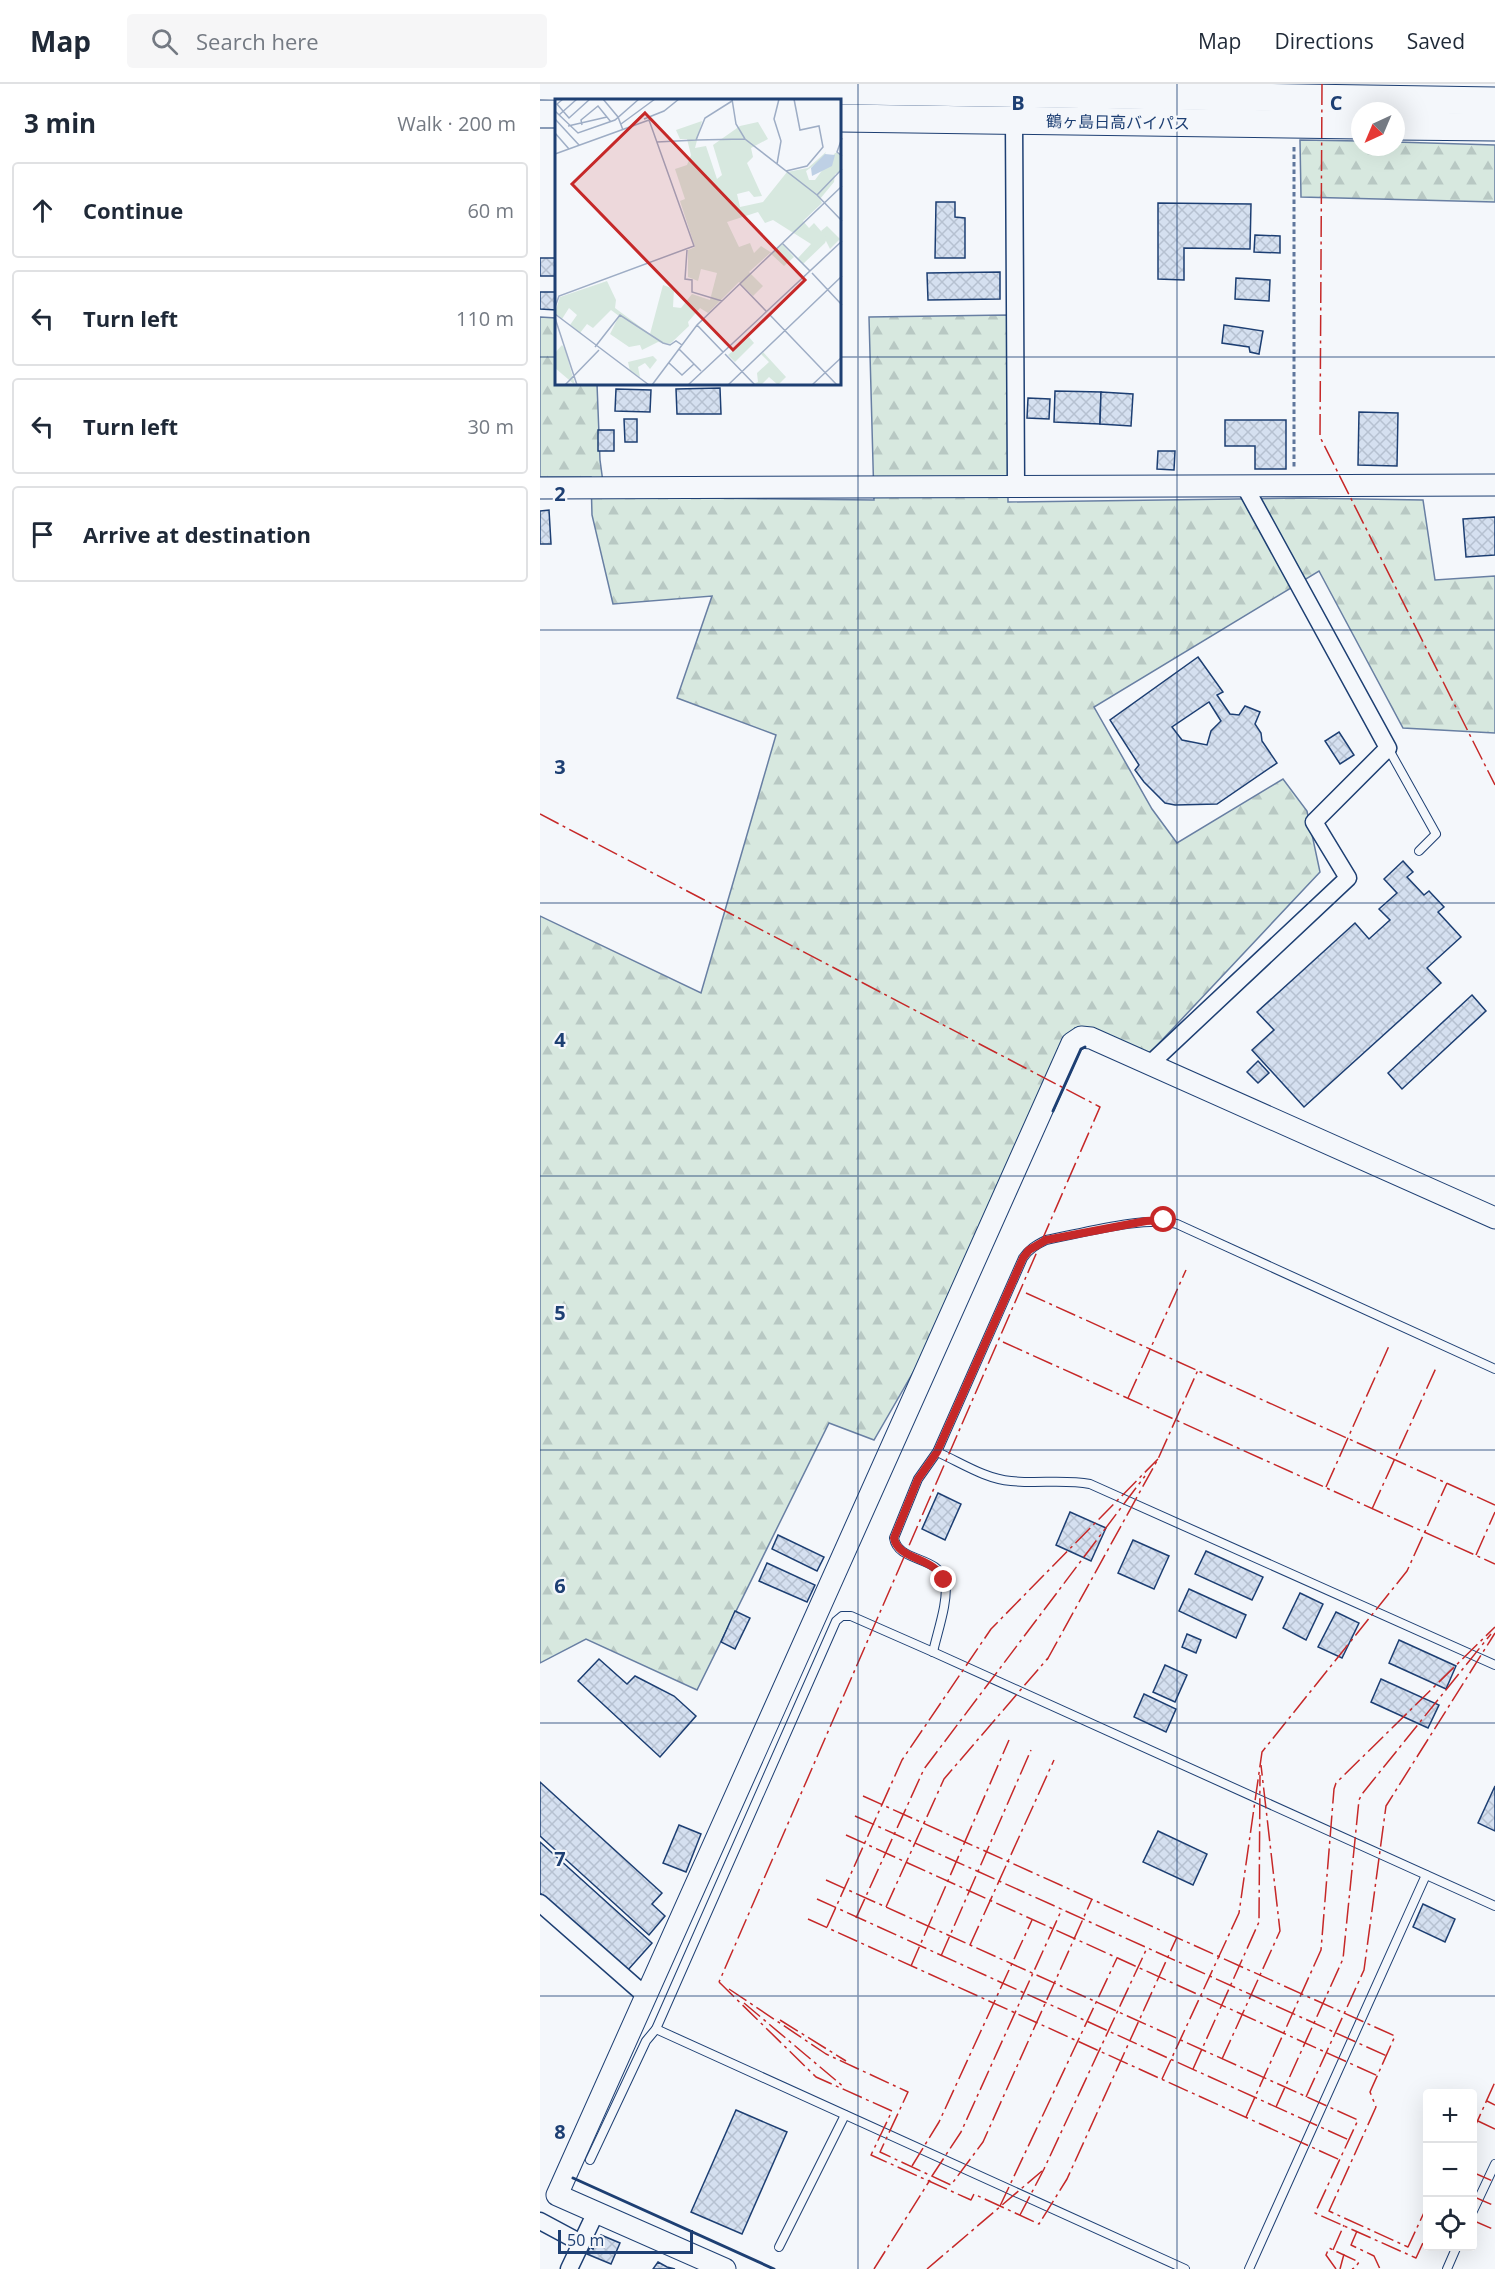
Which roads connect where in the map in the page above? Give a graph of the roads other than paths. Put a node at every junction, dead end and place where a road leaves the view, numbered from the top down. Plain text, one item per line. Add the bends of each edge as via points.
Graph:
1 (540, 86) edge
2 (1013, 89) edge
3 (1495, 101) edge
4 (842, 118) edge
5 (1014, 120) junction
6 (1351, 125) edge
7 (1405, 126) edge
8 (1495, 127) edge
9 (1016, 485) junction
10 (1244, 485) junction
11 (1495, 485) edge
12 (540, 488) edge
13 (1388, 748) junction
14 (1419, 851) dead end
15 (1151, 1064) junction
16 (1495, 1218) edge
17 (1495, 1369) edge
18 (937, 1452) junction
19 (933, 1652) junction
20 (1495, 1665) edge
21 (1426, 1875) junction
22 (540, 1903) edge
23 (1495, 1906) edge
24 (646, 1997) junction
25 (656, 2029) junction
26 (845, 2115) junction
27 (590, 2160) dead end
28 (1495, 2164) edge
29 (1477, 2204) edge
30 (596, 2212) junction
31 (540, 2221) edge
32 (581, 2243) junction
33 (779, 2247) dead end
34 (1455, 2251) edge
35 (569, 2269) edge
36 (725, 2269) edge
37 (1185, 2269) edge
38 (1249, 2269) edge
39 (1447, 2269) edge

1 - 2 highway, 鶴ヶ島日高バイパス
2 - 3 highway, 鶴ヶ島日高バイパス
4 - 5 highway, 鶴ヶ島日高バイパス
5 - 6 highway, 鶴ヶ島日高バイパス
5 - 9 street
7 - 8 highway
9 - 10 street
9 - 12 street
10 - 11 street
10 - 13 street
13 - 14 lane via 1436,834
13 - 15 street via 1314,822 1348,878
15 - 16 street
15 - 24 street via 1091,1038 1081,1037 1072,1043
17 - 18 lane via 1177,1224 1146,1221 1046,1240 1029,1250
18 - 19 lane via 918,1479 894,1538 900,1550 934,1566 944,1580 946,1591
18 - 20 lane via 1010,1481 1090,1484
19 - 21 lane
19 - 25 lane via 851,1616 836,1621
21 - 23 lane
21 - 38 lane
22 - 24 street
24 - 30 street via 557,2195
25 - 26 lane
25 - 27 lane via 646,2040
26 - 33 lane
26 - 37 lane
28 - 29 lane
30 - 32 street
30 - 36 street
31 - 32 street
32 - 35 street
34 - 39 lane

